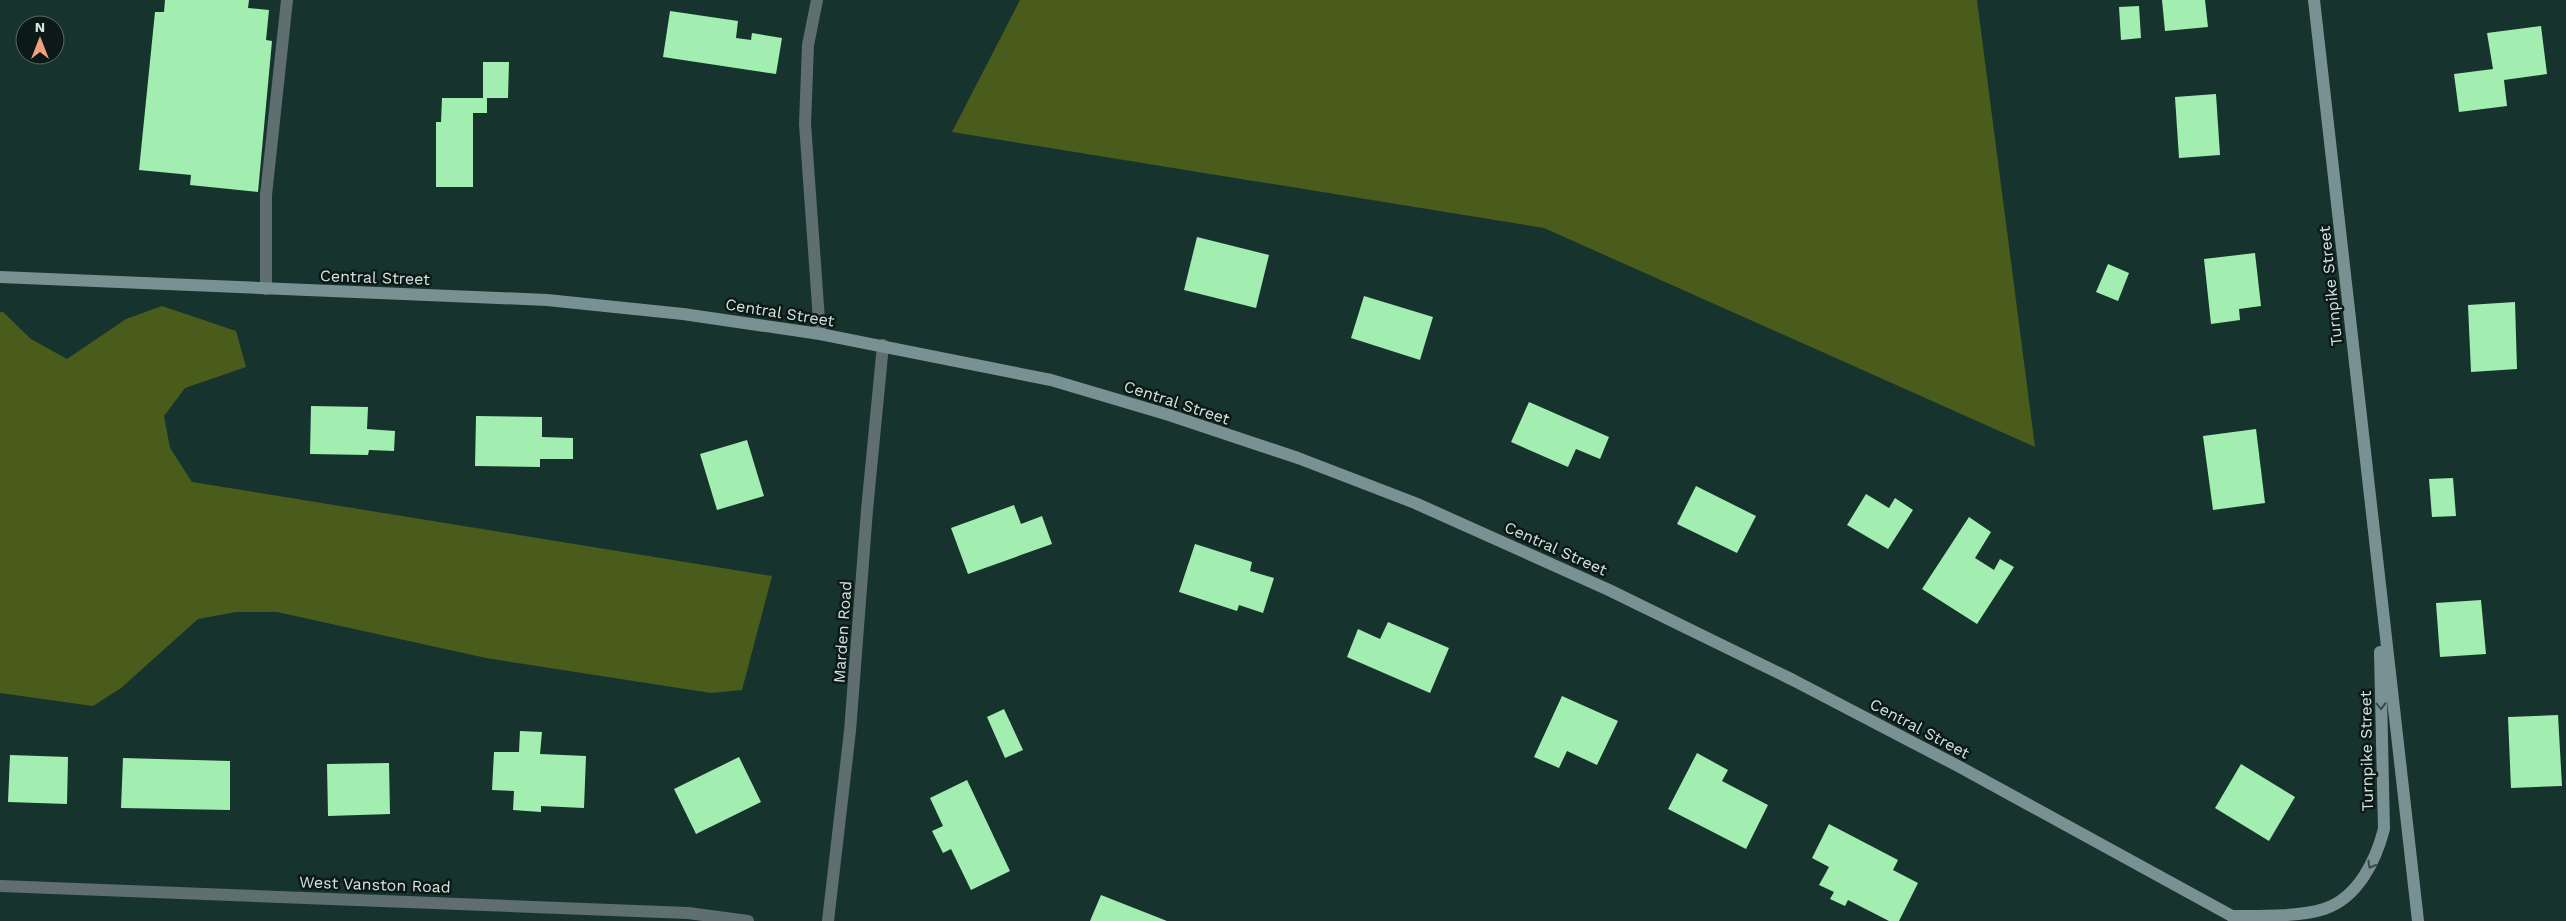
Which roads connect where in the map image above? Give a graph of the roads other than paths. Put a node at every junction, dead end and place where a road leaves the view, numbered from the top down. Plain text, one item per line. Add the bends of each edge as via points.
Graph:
1 (287, 0) edge
2 (817, 0) edge
3 (2314, 0) edge
4 (0, 277) edge
5 (266, 289) junction
6 (820, 334) junction
7 (883, 345) junction
8 (2378, 569) junction
9 (0, 886) edge
10 (2237, 918) edge
11 (748, 921) edge
12 (828, 921) edge
13 (2418, 921) edge

1 - 5 street via 266,195
2 - 6 street via 808,45 805,124
3 - 8 main road, Turnpike Street
4 - 5 main road, Central Street
5 - 6 main road, Central Street via 547,300 683,314
6 - 7 main road, Central Street
7 - 10 main road, Central Street via 1060,383 1298,458 1415,503 1609,590 1793,680
7 - 12 street, Marden Road via 850,731
8 -> 10 main road, Turnpike Street via 2384,829 2378,853 2368,872 2343,898 2325,909
8 - 13 main road, Turnpike Street
9 - 11 street, West Vanston Road via 688,913

